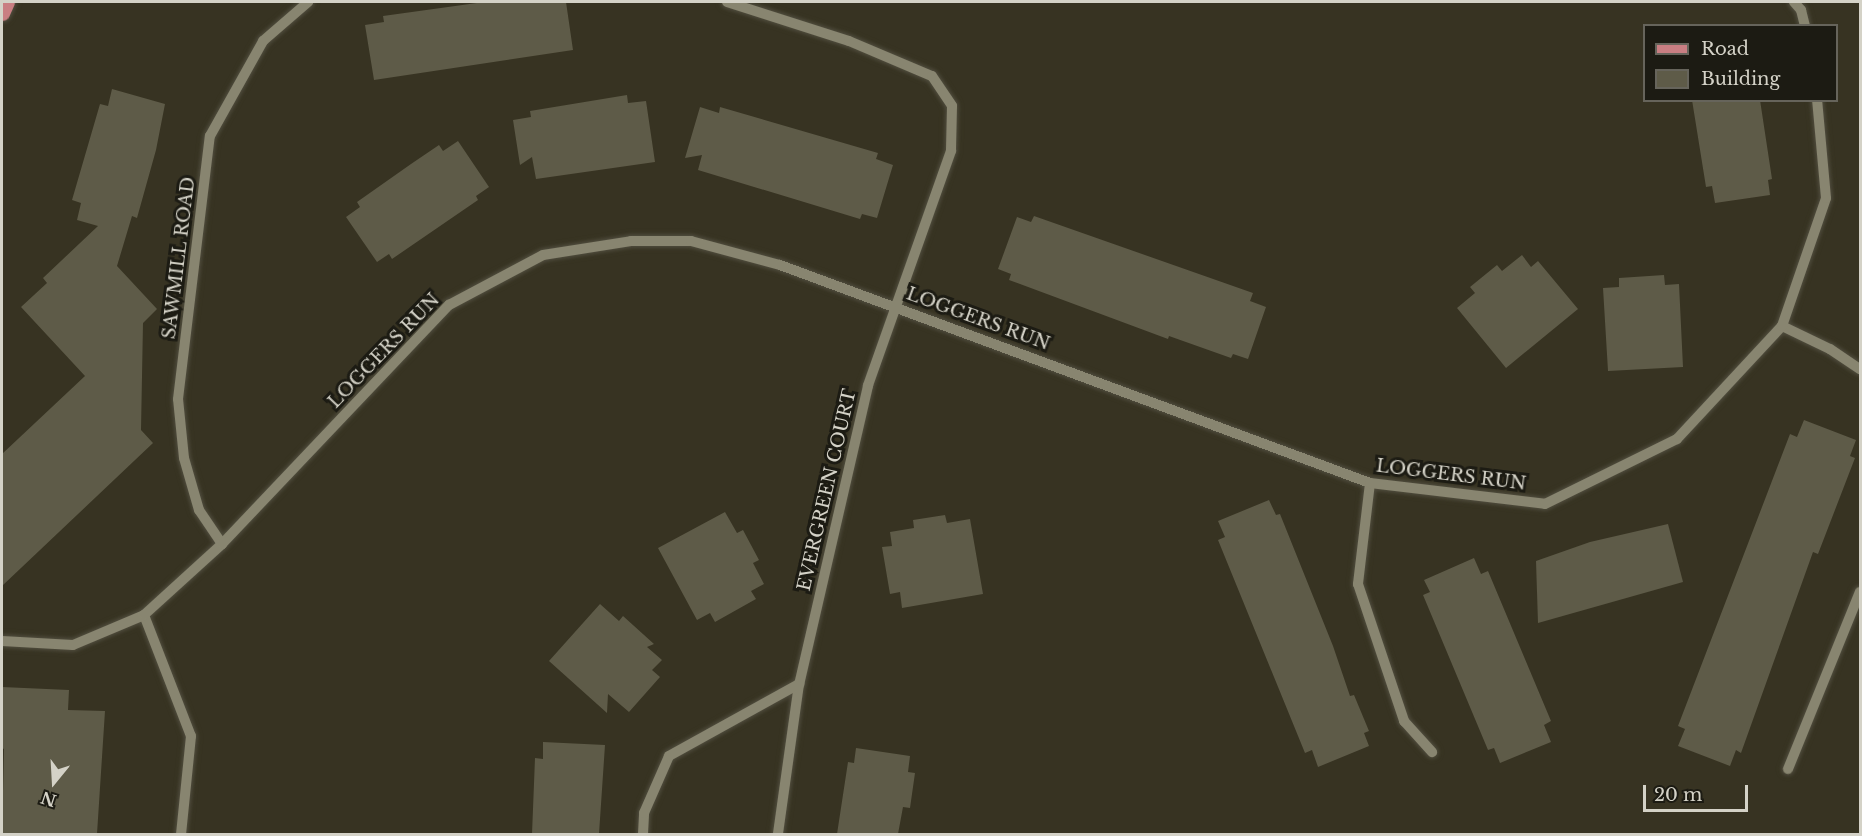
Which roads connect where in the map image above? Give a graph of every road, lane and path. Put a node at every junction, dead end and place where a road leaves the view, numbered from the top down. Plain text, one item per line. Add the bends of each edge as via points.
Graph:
1 (7, 2) edge
2 (308, 2) edge
3 (727, 2) edge
4 (1794, 2) edge
5 (2, 13) edge
6 (1805, 24) edge
7 (1817, 102) edge
8 (897, 307) junction
9 (1782, 326) junction
10 (1860, 369) edge
11 (1370, 483) junction
12 (222, 544) junction
13 (1860, 592) edge
14 (144, 615) junction
15 (2, 641) edge
16 (799, 684) junction
17 (1432, 752) dead end
18 (1788, 769) dead end
19 (181, 834) edge
20 (643, 834) edge
21 (778, 834) edge

1 - 5 main road
2 - 12 street, SAWMILL ROAD via 263,41 210,136 178,399 184,458 199,510
3 - 8 street via 849,41 932,76 952,106 951,151
4 - 6 street via 1802,10
7 - 9 street, LOGGERS RUN via 1826,198
8 - 11 street, LOGGERS RUN
8 - 12 street, LOGGERS RUN via 780,265 691,241 631,241 543,255 449,305
8 - 16 street, EVERGREEN COURT via 868,386
9 - 10 street via 1830,349
9 - 11 street, LOGGERS RUN via 1677,439 1545,504
11 - 17 street via 1358,584 1404,721
12 - 14 street, LOGGERS RUN
13 - 18 street
14 - 15 street, LOGGERS RUN via 73,645
14 - 19 street via 191,736
16 - 20 street via 669,756 644,813
16 - 21 street, EVERGREEN COURT

